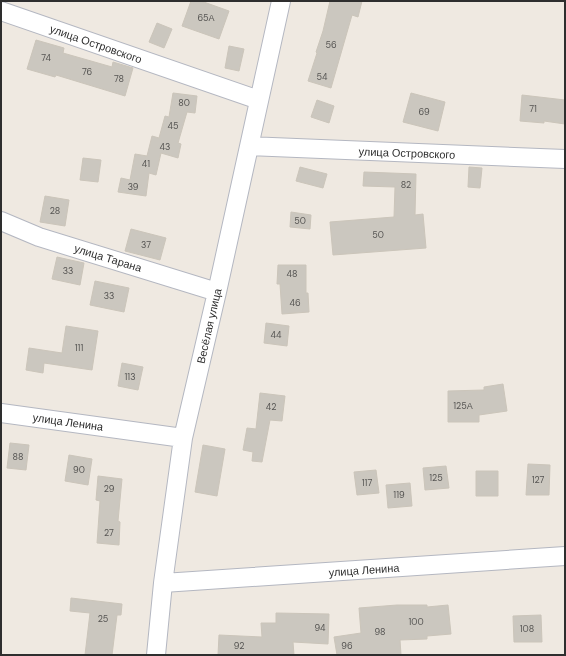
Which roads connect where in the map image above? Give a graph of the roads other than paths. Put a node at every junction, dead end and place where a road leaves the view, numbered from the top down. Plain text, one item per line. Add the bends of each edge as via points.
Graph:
1 (281, 1) edge
2 (1, 11) edge
3 (259, 100) junction
4 (249, 146) junction
5 (565, 160) edge
6 (1, 221) edge
7 (217, 292) junction
8 (1, 413) edge
9 (183, 438) junction
10 (565, 556) edge
11 (163, 583) junction
12 (156, 655) edge

1 - 3 street, Весёлая улица
2 - 3 street, улица Островского
3 - 4 street, Весёлая улица
4 - 5 street, улица Островского
4 - 7 street, Весёлая улица
6 - 7 street, улица Тарана via 39,237
7 - 9 street, Весёлая улица
8 - 9 street, улица Ленина
9 - 11 street, Весёлая улица
10 - 11 street, улица Ленина
11 - 12 street, Весёлая улица

